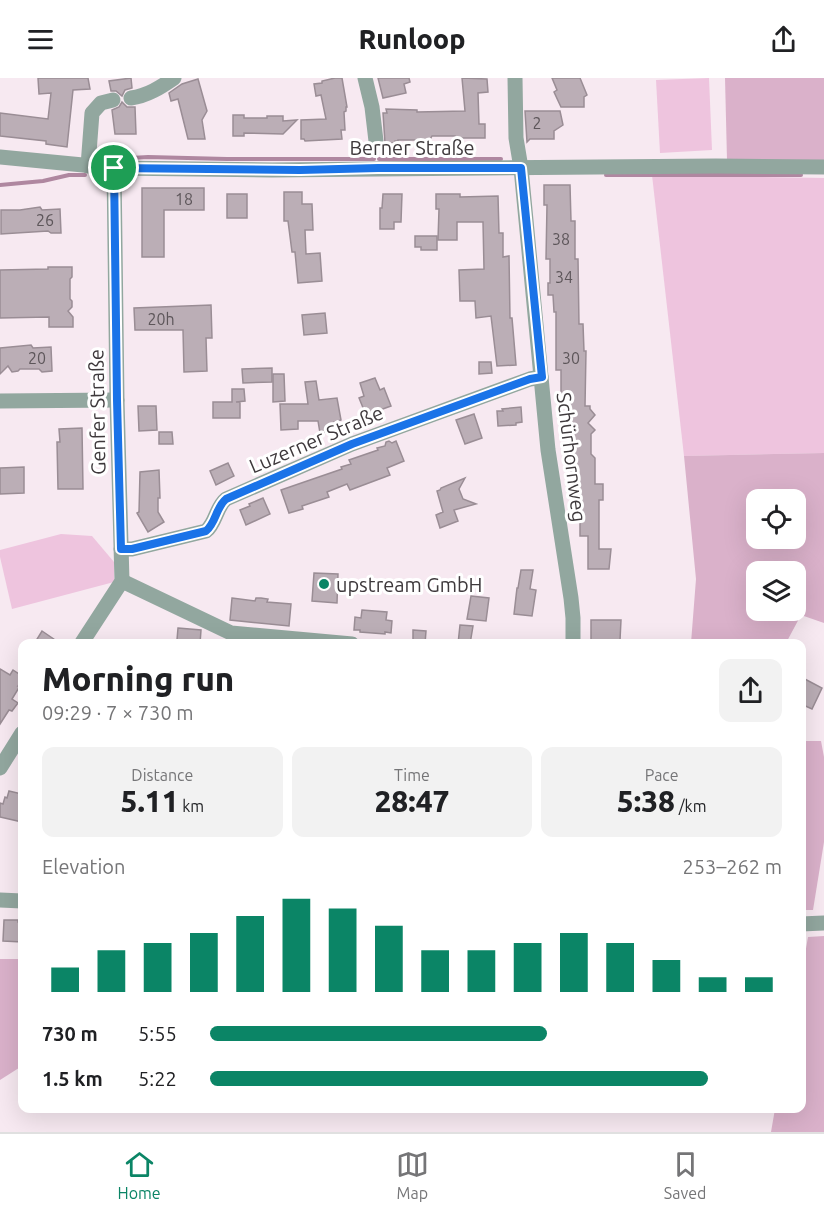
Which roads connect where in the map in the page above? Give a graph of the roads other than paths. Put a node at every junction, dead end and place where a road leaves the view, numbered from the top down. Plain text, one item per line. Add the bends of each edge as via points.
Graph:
1 (174, 78) edge
2 (365, 78) edge
3 (515, 78) edge
4 (131, 98) dead end
5 (113, 100) dead end
6 (376, 141) dead end
7 (0, 157) edge
8 (88, 166) junction
9 (824, 167) edge
10 (114, 168) junction
11 (521, 168) junction
12 (542, 377) junction
13 (117, 400) junction
14 (0, 401) edge
15 (121, 549) junction
16 (122, 581) junction
17 (230, 638) edge
18 (84, 639) edge
19 (250, 639) edge
20 (573, 639) edge
21 (18, 739) edge
22 (0, 768) edge
23 (0, 900) edge
24 (18, 901) edge
25 (824, 923) edge
26 (806, 924) edge

1 - 4 street via 152,92
2 - 6 street
3 - 11 street, Schürhornweg
5 - 8 street via 101,103 92,113
7 - 8 street, Berner Straße
8 - 10 street, Berner Straße
9 - 11 street, Berner Straße
10 - 11 street, Berner Straße
10 - 13 street, Genfer Straße
11 - 12 street, Schürhornweg
12 - 15 street, Luzerner Straße via 352,444 226,499 206,531
12 - 20 street, Schürhornweg
13 - 14 street
13 - 15 street, Genfer Straße
15 - 16 street, Genfer Straße
16 - 17 street
16 - 18 street
17 - 19 street
21 - 22 street
23 - 24 street
25 - 26 street

